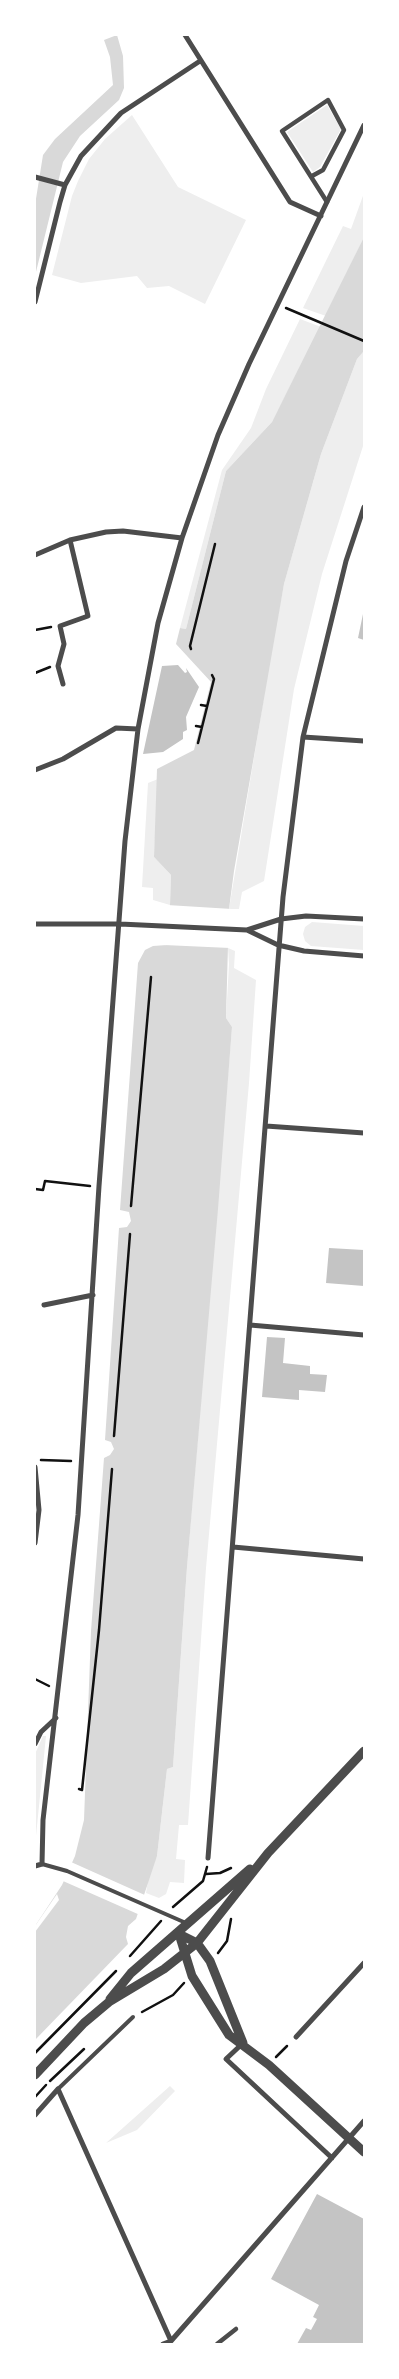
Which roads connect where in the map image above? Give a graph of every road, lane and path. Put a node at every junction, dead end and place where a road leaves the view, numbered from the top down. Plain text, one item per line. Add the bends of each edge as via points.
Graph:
1 (186, 35) edge
2 (200, 61) junction
3 (364, 124) edge
4 (312, 176) junction
5 (36, 177) edge
6 (63, 184) junction
7 (327, 202) junction
8 (321, 216) junction
9 (35, 302) edge
10 (278, 305) junction
11 (364, 342) edge
12 (364, 507) edge
13 (182, 538) junction
14 (70, 540) junction
15 (215, 544) dead end
16 (35, 555) edge
17 (60, 626) junction
18 (35, 630) edge
19 (191, 649) dead end
20 (58, 666) junction
21 (35, 673) edge
22 (212, 675) dead end
23 (63, 684) dead end
24 (201, 705) dead end
25 (207, 706) junction
26 (196, 726) dead end
27 (202, 727) junction
28 (138, 729) junction
29 (303, 737) junction
30 (364, 741) edge
31 (198, 743) dead end
32 (35, 770) edge
33 (281, 919) junction
34 (364, 919) edge
35 (35, 924) edge
36 (120, 924) junction
37 (247, 930) junction
38 (278, 945) junction
39 (364, 956) edge
40 (151, 977) dead end
41 (266, 1126) junction
42 (364, 1133) edge
43 (99, 1186) junction
44 (35, 1189) edge
45 (131, 1206) dead end
46 (130, 1234) dead end
47 (93, 1295) junction
48 (44, 1305) dead end
49 (250, 1325) junction
50 (364, 1335) edge
51 (114, 1436) dead end
52 (43, 1460) dead end
53 (72, 1461) dead end
54 (35, 1466) edge
55 (112, 1468) dead end
56 (35, 1543) edge
57 (233, 1546) junction
58 (364, 1558) edge
59 (56, 1718) junction
60 (35, 1744) edge
61 (364, 1751) edge
62 (79, 1790) dead end
63 (268, 1854) junction
64 (208, 1858) dead end
65 (42, 1864) junction
66 (35, 1866) edge
67 (206, 1874) dead end
68 (166, 1915) junction
69 (188, 1924) junction
70 (178, 1934) junction
71 (197, 1943) junction
72 (184, 1954) junction
73 (130, 1957) dead end
74 (364, 1963) edge
75 (116, 1970) dead end
76 (109, 2002) junction
77 (134, 2017) dead end
78 (296, 2037) dead end
79 (243, 2044) junction
80 (287, 2046) dead end
81 (35, 2053) edge
82 (269, 2065) junction
83 (35, 2075) edge
84 (58, 2089) junction
85 (35, 2115) edge
86 (364, 2121) edge
87 (349, 2137) junction
88 (364, 2152) edge
89 (332, 2158) junction
90 (236, 2328) dead end
91 (171, 2341) junction
92 (164, 2344) edge
93 (217, 2344) edge

1 - 2 street
2 - 6 street via 121,113 81,156
2 - 8 street via 290,202
3 - 7 street
4 - 4 street via 282,131 328,100 344,130 322,170
4 - 7 street
5 - 6 street
6 - 9 street
7 - 8 street
8 - 10 street
10 - 11 path
10 - 13 street via 218,435
12 - 29 street via 343,570
13 - 14 street via 123,531
13 - 28 street via 158,623
14 - 16 street
14 - 17 street via 88,616
15 - 19 path
17 - 18 path
17 - 20 street via 64,644
20 - 21 path
20 - 23 street
22 - 25 path via 214,679
24 - 25 path
25 - 27 path
26 - 27 path
27 - 31 path
28 - 32 street via 116,728 63,759
28 - 36 street
29 - 30 street
29 - 33 street
33 - 34 street via 306,916
33 - 37 street
33 - 38 street
35 - 36 street
36 - 37 street
36 - 43 street
37 - 38 street
38 - 39 street via 304,951
38 - 41 street
40 - 45 path
41 - 42 street
41 - 49 street
43 - 44 path via 45,1181 43,1190
43 - 47 street
46 - 51 path
47 - 48 street
47 - 59 street via 78,1515
49 - 50 street
49 - 57 street
52 - 53 path
54 - 56 street via 40,1510
55 - 62 path via 98,1640 82,1790
57 - 58 street
57 - 64 street
59 - 60 street via 41,1732
59 - 65 street via 43,1820
61 - 63 street
63 - 69 street
63 - 71 street
65 - 66 street
65 - 68 lane via 67,1871
67 - 68 path via 203,1881
68 - 69 lane
68 - 73 path
69 - 70 street
70 - 71 street
70 - 72 street
70 - 76 street via 131,1973
71 - 72 street
71 - 79 street via 210,1961
72 - 76 street
72 - 79 street via 192,1976 229,2035
74 - 78 street
75 - 81 path
76 - 83 street via 84,2023
77 - 84 lane
79 - 82 street
79 - 89 street via 226,2059
80 - 82 path
82 - 87 street
84 - 85 street
84 - 91 street
86 - 87 street
87 - 88 street
87 - 89 street
89 - 91 street
90 - 93 street
91 - 92 street

